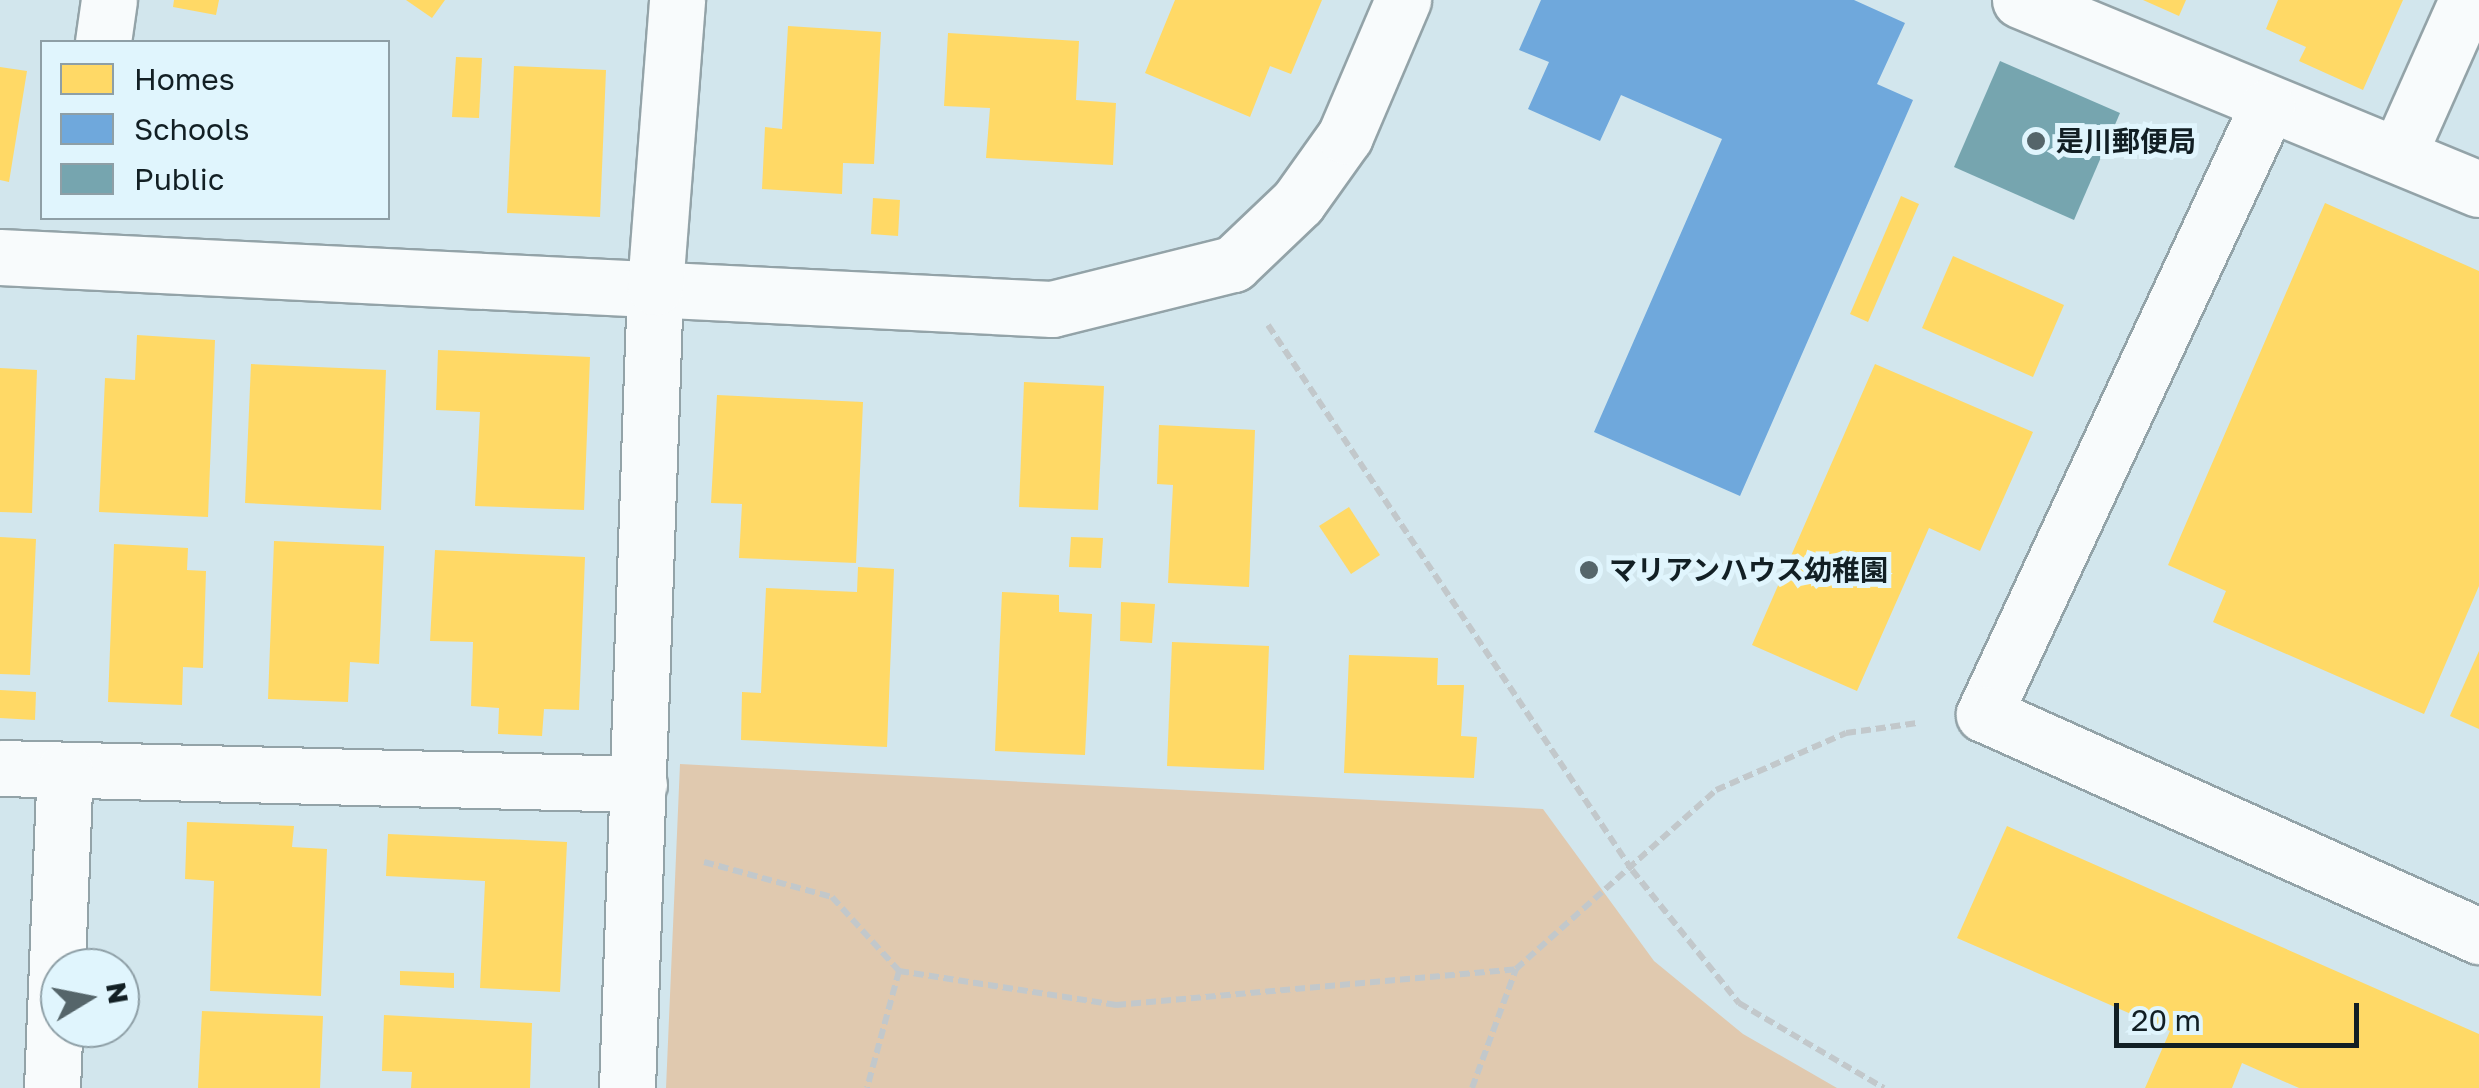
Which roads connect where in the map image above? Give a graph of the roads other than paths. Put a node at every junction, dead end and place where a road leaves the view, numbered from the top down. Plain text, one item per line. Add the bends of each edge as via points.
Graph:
1 (109, 0) edge
2 (677, 0) edge
3 (1404, 0) edge
4 (2020, 0) edge
5 (2466, 0) edge
6 (103, 40) edge
7 (2267, 106) junction
8 (2399, 153) junction
9 (2479, 189) edge
10 (76, 239) edge
11 (0, 257) edge
12 (655, 287) junction
13 (0, 768) edge
14 (64, 770) junction
15 (639, 784) junction
16 (2479, 936) edge
17 (52, 1088) edge
18 (627, 1088) edge

1 - 6 street
2 - 12 street
3 - 12 street via 1344,136 1298,202 1233,264 1052,309
4 - 7 street
5 - 8 street
7 - 8 street
7 - 16 street via 1984,714
8 - 9 street
10 - 11 street
10 - 12 street
12 - 15 street
13 - 14 street
14 - 15 street
14 - 17 street
15 - 18 street

